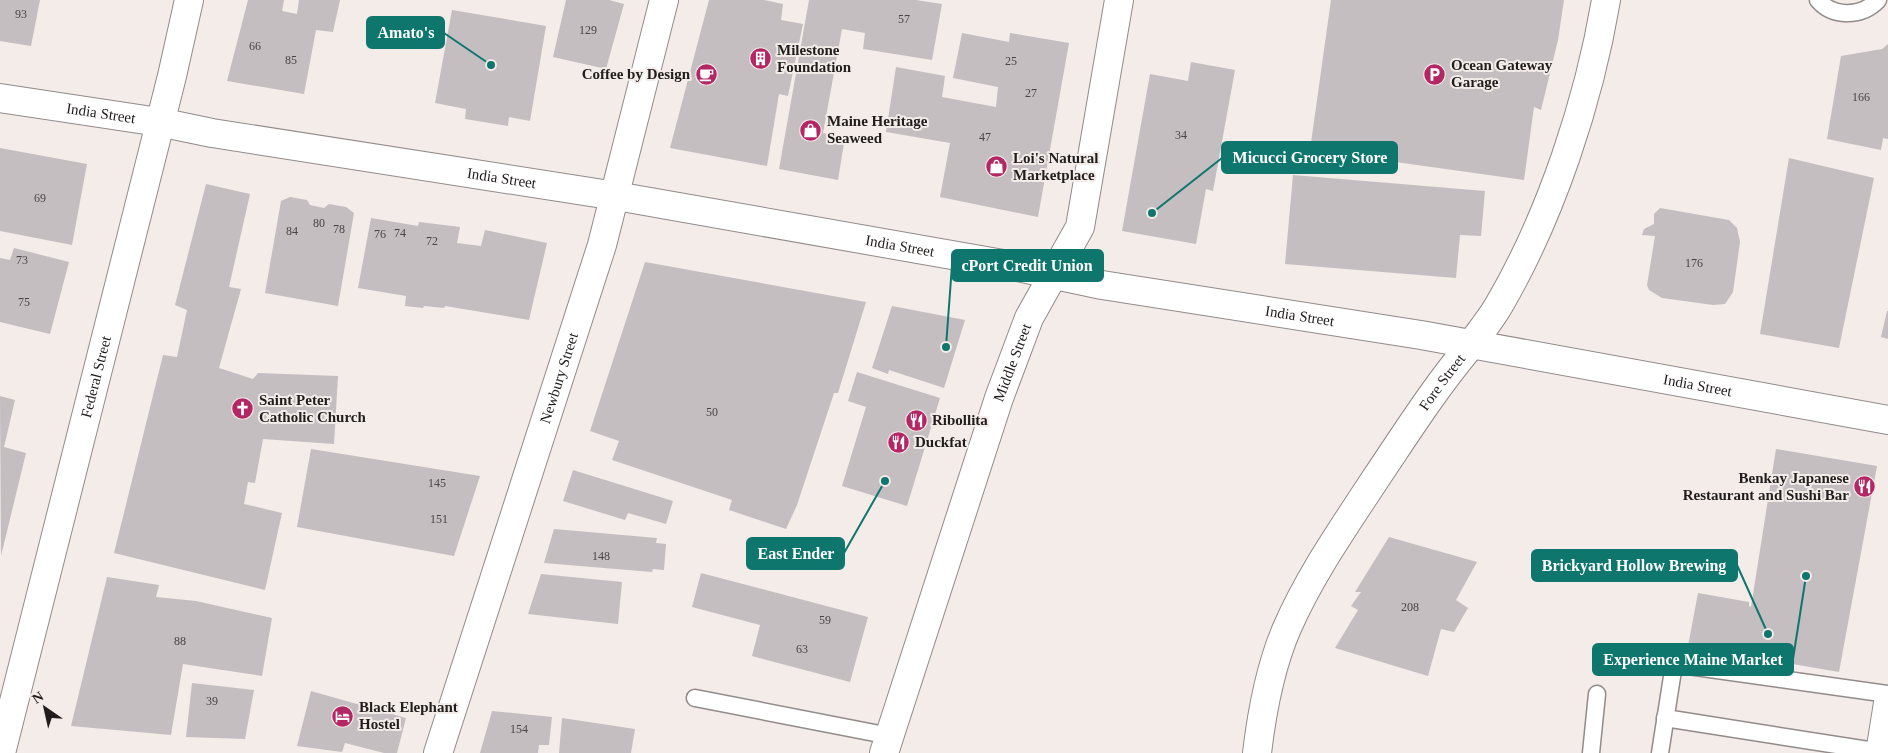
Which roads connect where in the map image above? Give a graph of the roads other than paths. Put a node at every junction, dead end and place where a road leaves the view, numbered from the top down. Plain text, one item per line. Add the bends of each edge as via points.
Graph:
1 (189, 0) edge
2 (664, 0) edge
3 (1119, 0) edge
4 (1606, 0) edge
5 (1818, 0) edge
6 (1878, 0) edge
7 (0, 98) edge
8 (159, 122) junction
9 (616, 196) junction
10 (1053, 274) junction
11 (1470, 346) junction
12 (1888, 420) edge
13 (1597, 694) dead end
14 (1888, 694) edge
15 (695, 698) dead end
16 (1888, 703) edge
17 (1665, 718) junction
18 (887, 745) edge
19 (1880, 752) edge
20 (1, 753) edge
21 (438, 753) edge
22 (1256, 753) edge
23 (1591, 753) edge
24 (1660, 753) edge

1 - 8 street, Federal Street
2 - 9 street, Newbury Street
3 - 10 street, Middle Street via 1080,227
4 - 11 street, Fore Street via 1587,94 1536,230 1499,306
5 - 6 lane via 1834,11 1848,14 1861,11
7 - 8 street, India Street
8 - 9 street, India Street
8 - 20 street, Federal Street
9 - 10 street, India Street
9 - 21 street, Newbury Street
10 - 11 street, India Street via 1421,335
10 - 18 street, Middle Street via 1029,318 999,398
11 - 12 street, India Street
11 - 22 street, Fore Street via 1437,386 1311,581 1287,628 1273,668
13 - 23 lane
14 - 17 lane via 1674,664
15 - 18 lane
16 - 19 street
17 - 19 lane
17 - 24 lane

